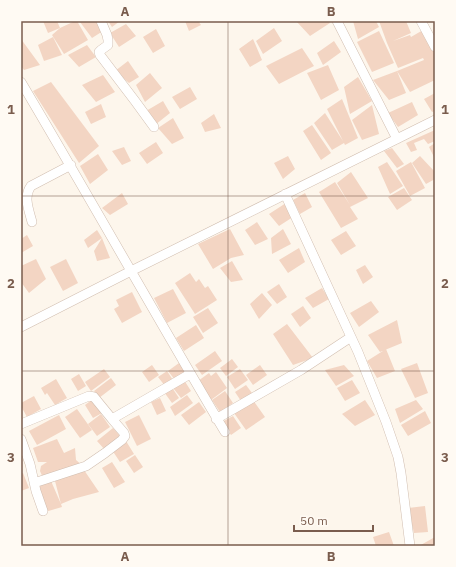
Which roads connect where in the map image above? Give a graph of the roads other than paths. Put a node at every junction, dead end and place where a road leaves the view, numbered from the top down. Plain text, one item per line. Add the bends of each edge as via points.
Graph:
1 (101, 21) edge
2 (337, 21) edge
3 (421, 21) edge
4 (435, 47) edge
5 (21, 82) edge
6 (435, 120) edge
7 (154, 127) dead end
8 (397, 139) junction
9 (71, 165) junction
10 (285, 194) junction
11 (32, 222) dead end
12 (131, 271) junction
13 (21, 327) edge
14 (351, 337) junction
15 (190, 374) junction
16 (112, 419) junction
17 (216, 419) junction
18 (21, 424) edge
19 (224, 432) dead end
20 (21, 439) edge
21 (34, 483) junction
22 (43, 511) dead end
23 (410, 546) edge

1 - 7 street via 108,45 99,52
2 - 8 street
3 - 4 street
5 - 9 street
6 - 8 street
8 - 10 street
9 - 11 street via 31,186 27,196
9 - 12 street
10 - 12 street
10 - 14 street
12 - 13 street
12 - 15 street
14 - 17 street via 301,370
14 - 23 street via 398,457
15 - 16 street
15 - 17 street
16 - 18 street via 94,397 89,396
16 - 21 street via 125,436 105,454 86,466
17 - 19 street
20 - 21 street
21 - 22 street

